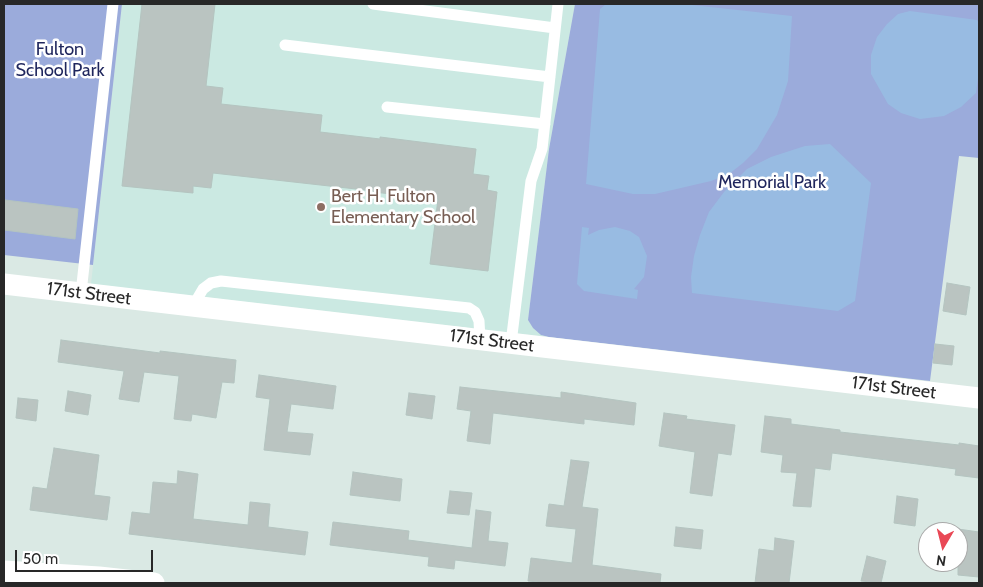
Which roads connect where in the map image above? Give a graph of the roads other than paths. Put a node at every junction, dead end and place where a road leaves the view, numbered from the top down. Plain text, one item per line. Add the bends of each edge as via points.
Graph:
1 (113, 4) edge
2 (373, 4) edge
3 (558, 4) edge
4 (555, 28) junction
5 (285, 45) dead end
6 (550, 77) junction
7 (387, 107) dead end
8 (545, 124) junction
9 (4, 284) edge
10 (81, 293) junction
11 (193, 306) junction
12 (480, 340) junction
13 (510, 343) junction
14 (979, 398) edge
15 (4, 571) edge
16 (154, 583) edge

1 - 10 lane
2 - 4 lane
3 - 4 lane
4 - 6 lane
5 - 6 lane
6 - 8 lane
7 - 8 lane
8 - 13 lane via 542,149 531,181
9 - 10 street, 171st Street
10 - 11 street, 171st Street
11 - 12 street, 171st Street
11 - 12 lane via 203,288 221,281 468,308 475,312 478,320
12 - 13 street, 171st Street
13 - 14 street, 171st Street
15 - 16 street

